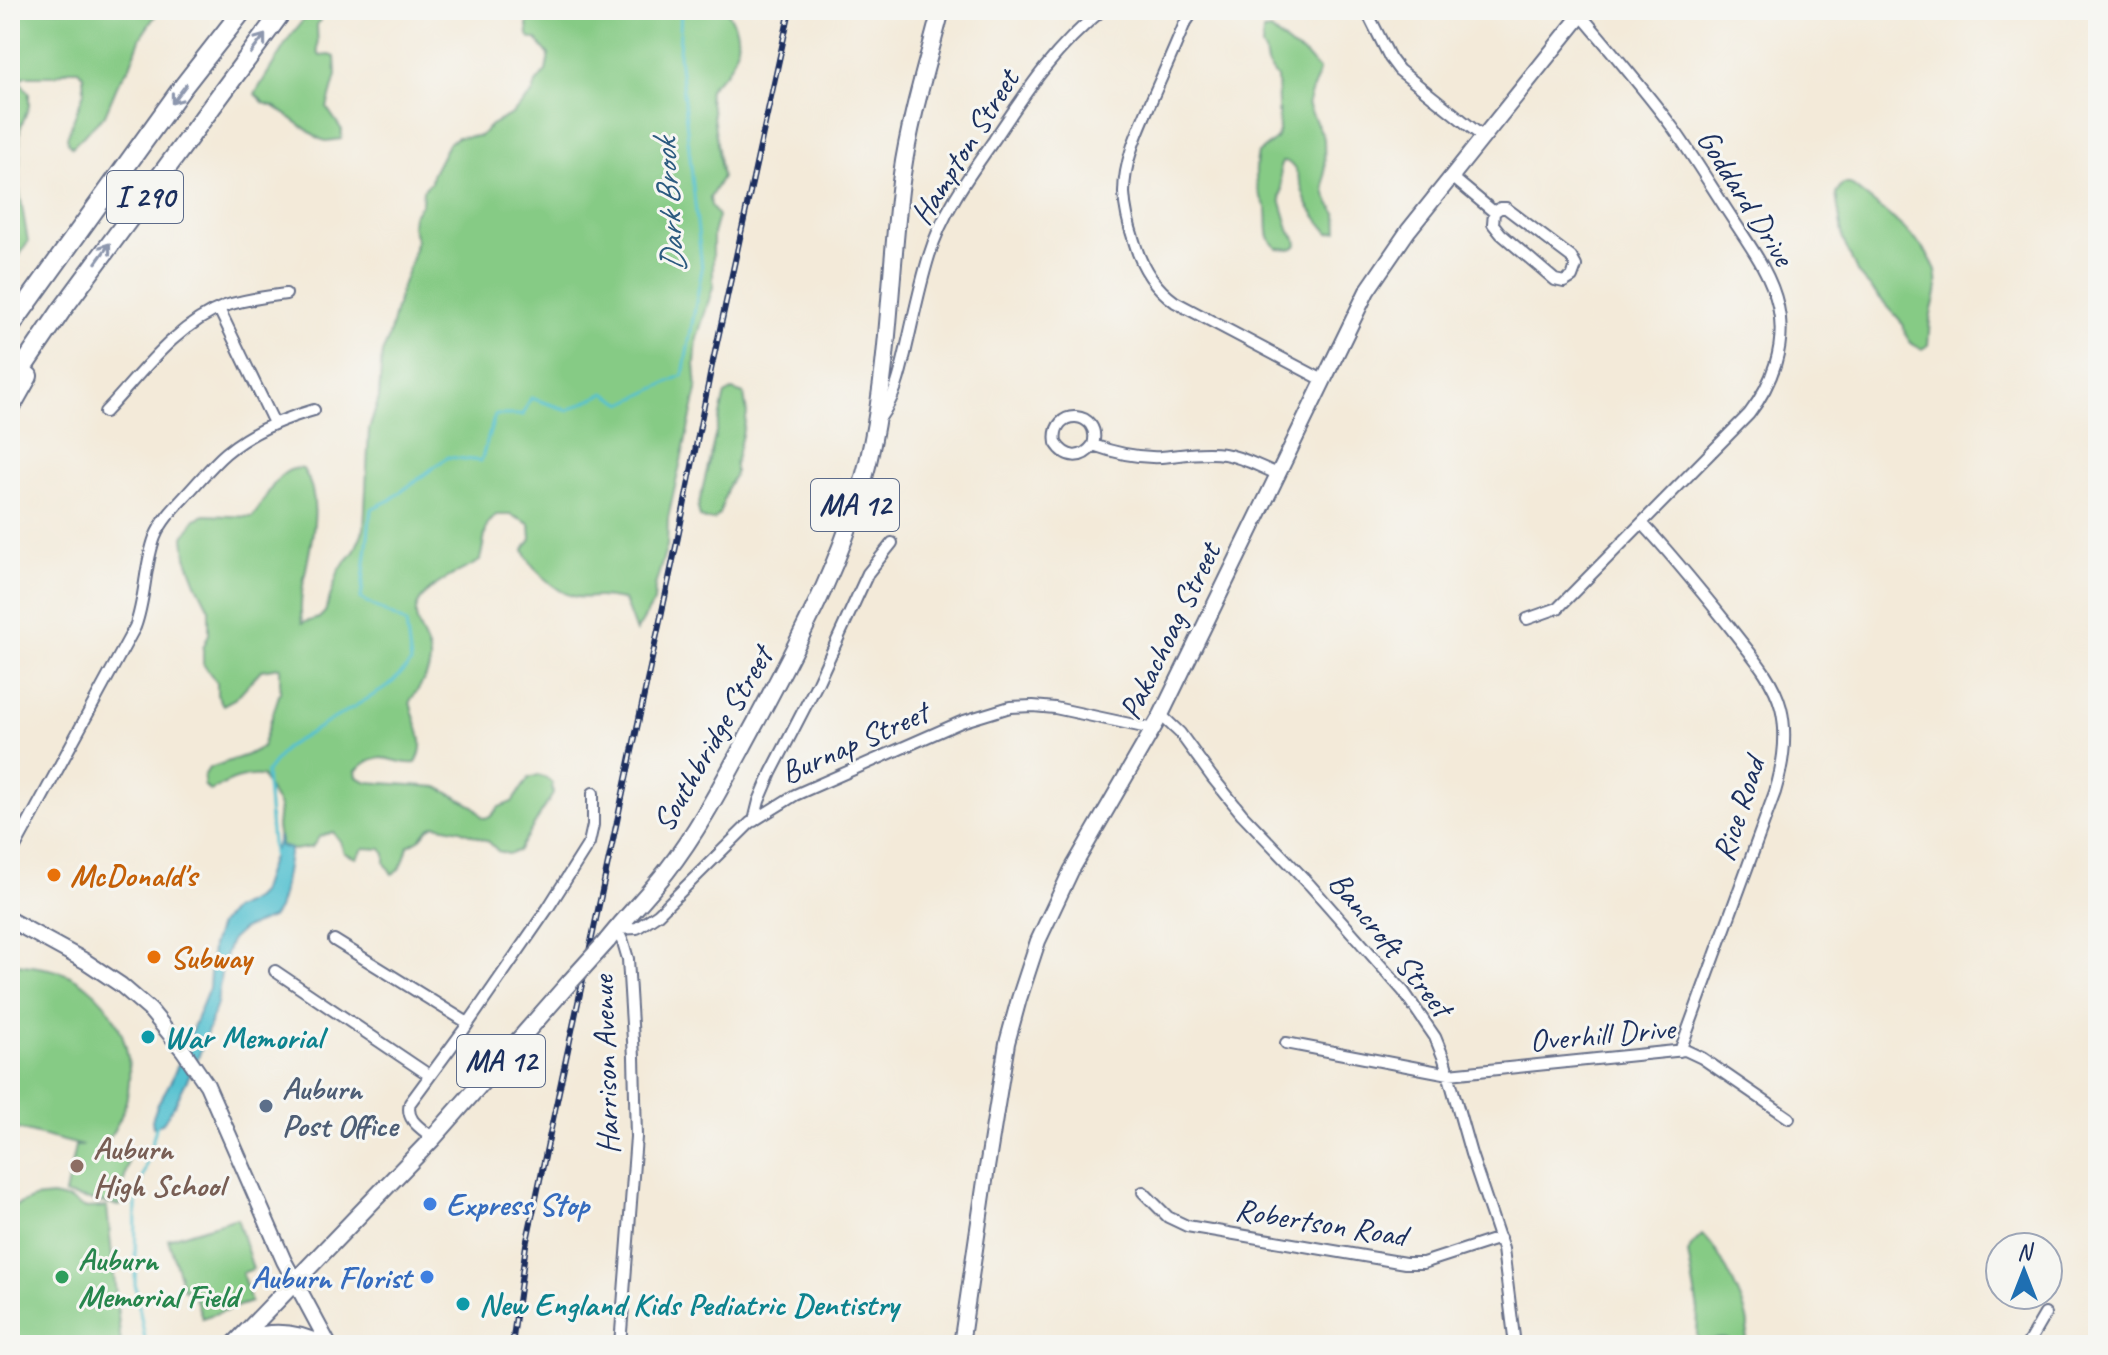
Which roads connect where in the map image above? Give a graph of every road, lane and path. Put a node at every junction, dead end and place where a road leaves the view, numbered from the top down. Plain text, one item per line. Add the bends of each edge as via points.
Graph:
1 (243, 10) edge
2 (283, 10) edge
3 (941, 10) edge
4 (1102, 10) edge
5 (1194, 10) edge
6 (1366, 10) edge
7 (1582, 12) edge
8 (1483, 137) junction
9 (1452, 177) junction
10 (1494, 212) junction
11 (79, 286) junction
12 (286, 294) dead end
13 (219, 309) junction
14 (13, 322) edge
15 (1323, 380) junction
16 (10, 386) edge
17 (10, 408) edge
18 (314, 410) dead end
19 (105, 412) dead end
20 (274, 423) junction
21 (876, 423) junction
22 (1093, 445) dead end
23 (1278, 474) junction
24 (1642, 523) junction
25 (892, 543) dead end
26 (1527, 619) dead end
27 (1161, 715) junction
28 (1153, 729) junction
29 (593, 793) dead end
30 (754, 821) junction
31 (10, 857) edge
32 (10, 920) edge
33 (612, 935) junction
34 (334, 940) dead end
35 (275, 971) dead end
36 (468, 1023) junction
37 (1286, 1043) dead end
38 (1680, 1051) junction
39 (1449, 1074) junction
40 (429, 1075) junction
41 (1789, 1118) dead end
42 (433, 1138) junction
43 (1143, 1192) dead end
44 (1500, 1238) junction
45 (295, 1283) junction
46 (2045, 1314) dead end
47 (235, 1345) edge
48 (321, 1345) edge
49 (329, 1345) edge
50 (620, 1345) edge
51 (961, 1345) edge
52 (1515, 1345) edge
53 (2027, 1345) edge

1 -> 14 highway, I 290
11 -> 2 highway, I 290
3 - 21 main road, Southbridge Street / MA 12 via 903,171
4 - 21 street, Hampton Street via 1047,63 945,214 927,261 897,384
5 - 15 street via 1128,163 1124,195 1135,246 1151,278 1175,302
6 - 8 street via 1399,70
7 - 8 street, Pakachoag Street
7 - 24 street, Goddard Drive via 1674,129 1760,263 1780,318 1776,363 1756,405
8 - 9 street, Pakachoag Street
9 - 10 street
9 - 15 street, Pakachoag Street via 1379,271
10 - 10 street via 1506,208 1571,257 1576,266 1572,277 1555,280 1501,234 1493,224
11 - 16 highway, I 290
11 - 17 highway
12 - 13 street
13 - 19 street via 176,338
13 - 20 street
15 - 23 street, Pakachoag Street
18 - 20 street
20 - 31 street via 225,454 160,526 135,627
21 - 33 main road, Southbridge Street / MA 12 via 840,548 793,652 692,836
22 - 23 street via 1146,457 1224,454
23 - 27 street, Pakachoag Street
24 - 26 street, Goddard Drive via 1558,608
24 - 38 street, Rice Road via 1759,664 1780,705 1784,727 1775,792
25 - 30 street via 868,573 771,773
27 - 28 street, Pakachoag Street
27 - 39 street, Bancroft Street via 1242,814 1404,992 1435,1037
28 - 30 street, Burnap Street via 1044,706 1002,709 795,795
28 - 51 street, Pakachoag Street via 1061,888 1019,999 1002,1070
29 - 36 street via 589,843
30 - 33 street, Burnap Street via 658,914 637,928
32 - 45 street via 121,985 183,1050 207,1085
33 - 42 main road, Southbridge Street / MA 12, bridge
33 - 50 street, Harrison Avenue via 623,942 628,959 636,1103
34 - 36 street
35 - 40 street
36 - 40 street
37 - 39 street, Overhill Drive
38 - 39 street, Overhill Drive
38 - 41 street, Overhill Drive via 1702,1058
39 - 44 street, Bancroft Street
40 - 42 street via 408,1111
42 - 45 main road, Southbridge Street / MA 12
43 - 44 street, Robertson Road via 1168,1217 1187,1226 1405,1263 1423,1263
44 - 52 street, Bancroft Street
45 - 47 main road, Southbridge Street / MA 12
45 - 49 street
46 - 53 street
47 - 48 main road via 284,1333

